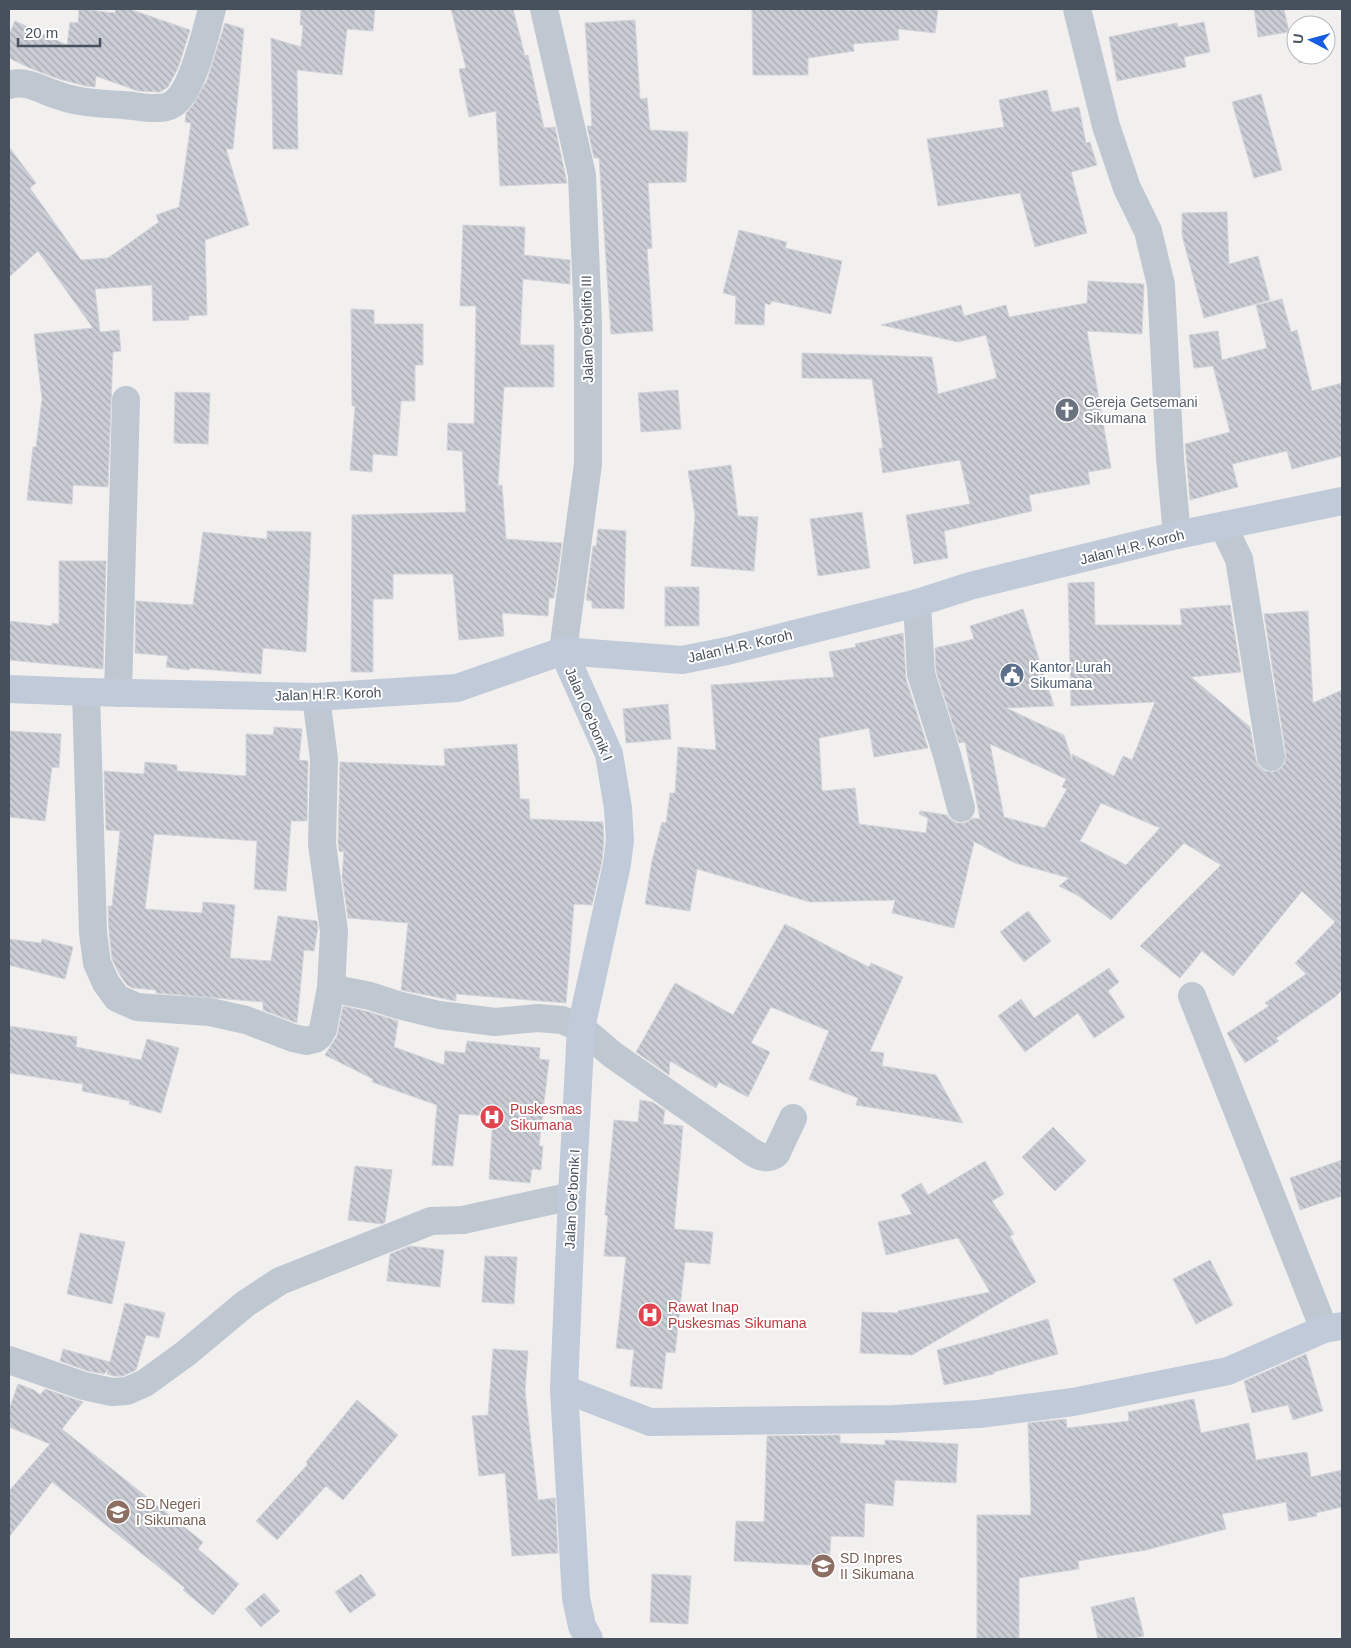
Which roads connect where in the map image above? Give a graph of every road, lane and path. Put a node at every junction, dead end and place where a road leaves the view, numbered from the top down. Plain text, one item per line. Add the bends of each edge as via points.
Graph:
1 (212, 9) edge
2 (544, 9) edge
3 (1077, 9) edge
4 (9, 85) edge
5 (126, 400) dead end
6 (1342, 502) edge
7 (1223, 526) junction
8 (1177, 535) junction
9 (917, 603) junction
10 (563, 651) junction
11 (9, 689) edge
12 (86, 692) junction
13 (118, 693) junction
14 (316, 697) junction
15 (1271, 757) dead end
16 (961, 808) dead end
17 (331, 988) junction
18 (1192, 996) dead end
19 (582, 1028) junction
20 (794, 1118) dead end
21 (572, 1196) junction
22 (1333, 1327) edge
23 (9, 1360) edge
24 (564, 1389) junction
25 (589, 1639) edge

1 - 4 street via 201,51 184,92 173,104 161,108 109,104 69,99 32,85
2 - 10 street, Jalan Oe'bolifo III via 582,175 588,323 588,464
3 - 8 street via 1106,126 1127,188 1148,231 1161,284
5 - 13 street
6 - 7 street, Jalan H.R. Koroh
7 - 8 street, Jalan H.R. Koroh
7 - 15 street via 1239,559
8 - 9 street, Jalan H.R. Koroh via 970,586
9 - 10 street, Jalan H.R. Koroh via 682,660
9 - 16 street via 921,674
10 - 14 street, Jalan H.R. Koroh via 457,688
10 - 19 street, Jalan Oe'bonik I via 609,754 620,840
11 - 12 street, Jalan H.R. Koroh
12 - 13 street, Jalan H.R. Koroh
12 - 17 street via 93,933 97,964 117,998 137,1007 210,1012 246,1020 307,1041 319,1036 323,1029
13 - 14 street, Jalan H.R. Koroh
14 - 17 street via 324,758 322,844 334,932
17 - 19 street via 439,1015 495,1022 538,1018 562,1020
18 - 22 street
19 - 20 street via 613,1055 764,1158 776,1154
19 - 21 street, Jalan Oe'bonik I
21 - 23 street via 463,1220 431,1221 280,1281 244,1304 145,1383 127,1391 112,1392 84,1386
21 - 24 street, Jalan Oe'bonik I
22 - 24 street via 1228,1371 1073,1402 979,1414 894,1419 650,1422
24 - 25 street, Jalan Oe'bonik I via 576,1598 582,1626

